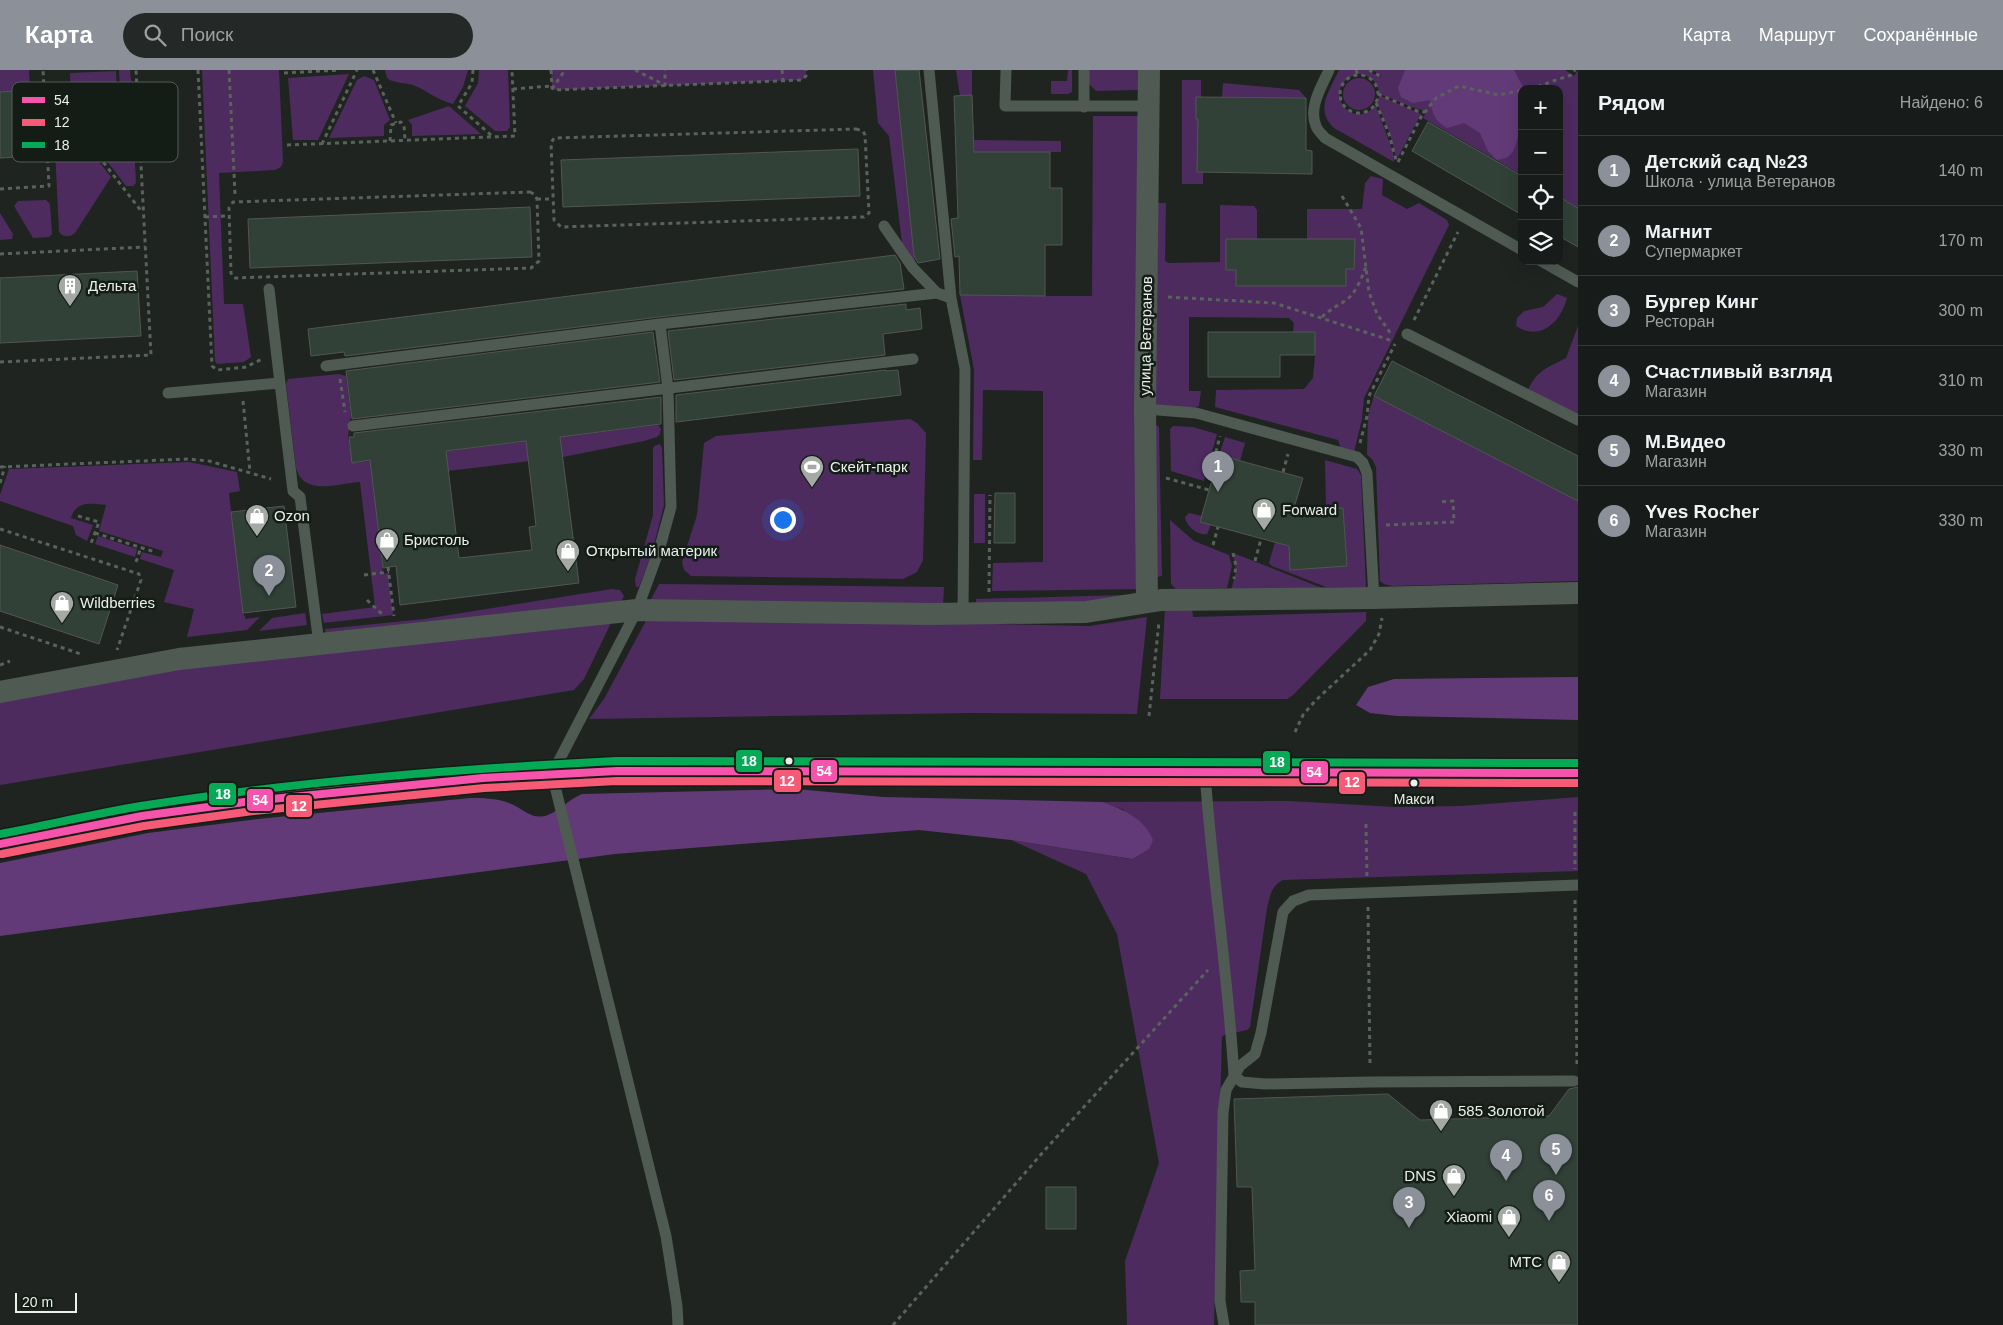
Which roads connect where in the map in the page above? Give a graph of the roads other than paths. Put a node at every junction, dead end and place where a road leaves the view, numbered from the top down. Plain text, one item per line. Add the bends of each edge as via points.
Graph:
1 (929, 70) edge
2 (1006, 70) edge
3 (1084, 70) edge
4 (1149, 70) edge
5 (1329, 70) edge
6 (1084, 106) junction
7 (1148, 106) junction
8 (884, 226) dead end
9 (1518, 248) edge
10 (1548, 265) edge
11 (1578, 282) edge
12 (268, 289) dead end
13 (937, 293) junction
14 (951, 298) junction
15 (660, 324) junction
16 (1407, 334) road end
17 (913, 359) dead end
18 (332, 365) road end
19 (280, 384) junction
20 (668, 389) junction
21 (168, 393) dead end
22 (1145, 409) junction
23 (1578, 420) edge
24 (353, 426) road end
25 (1578, 594) edge
26 (1374, 598) junction
27 (1153, 609) junction
28 (637, 610) junction
29 (963, 614) junction
30 (318, 644) junction
31 (0, 692) edge
32 (1205, 773) junction
33 (1578, 773) edge
34 (552, 774) junction
35 (0, 844) edge
36 (1576, 885) edge
37 (1234, 1076) junction
38 (1576, 1076) edge
39 (678, 1325) edge
40 (1224, 1325) edge

1 - 14 lane
2 - 6 lane via 1005,106
3 - 6 lane
4 - 7 street, улица Ветеранов
5 - 9 lane via 1313,113 1316,127 1325,138
6 - 7 lane
7 - 22 street, улица Ветеранов
8 - 13 lane via 912,268
10 - 11 lane
12 - 19 lane
13 - 14 lane
13 - 15 lane
14 - 29 lane via 966,369
15 - 18 lane
15 - 20 lane
16 - 23 lane
17 - 20 lane
19 - 21 lane
19 - 30 lane via 293,491 300,497
20 - 24 lane
20 - 28 lane via 671,507
22 - 26 lane via 1196,413 1357,457 1367,472
22 - 27 street, улица Ветеранов
25 - 26 street
26 - 27 street
27 - 29 street
28 - 29 street
28 - 30 street
28 - 34 lane
30 - 31 street via 179,659
32 - 33 main road
32 - 34 main road via 715,770
32 - 37 lane
34 - 35 main road via 408,784 252,801 142,816
34 - 39 lane via 666,1236
36 - 37 lane via 1309,895 1293,901 1283,912 1255,1054 1240,1066
37 - 38 lane via 1242,1082 1265,1084
37 - 40 lane via 1226,1090 1223,1113 1220,1301

